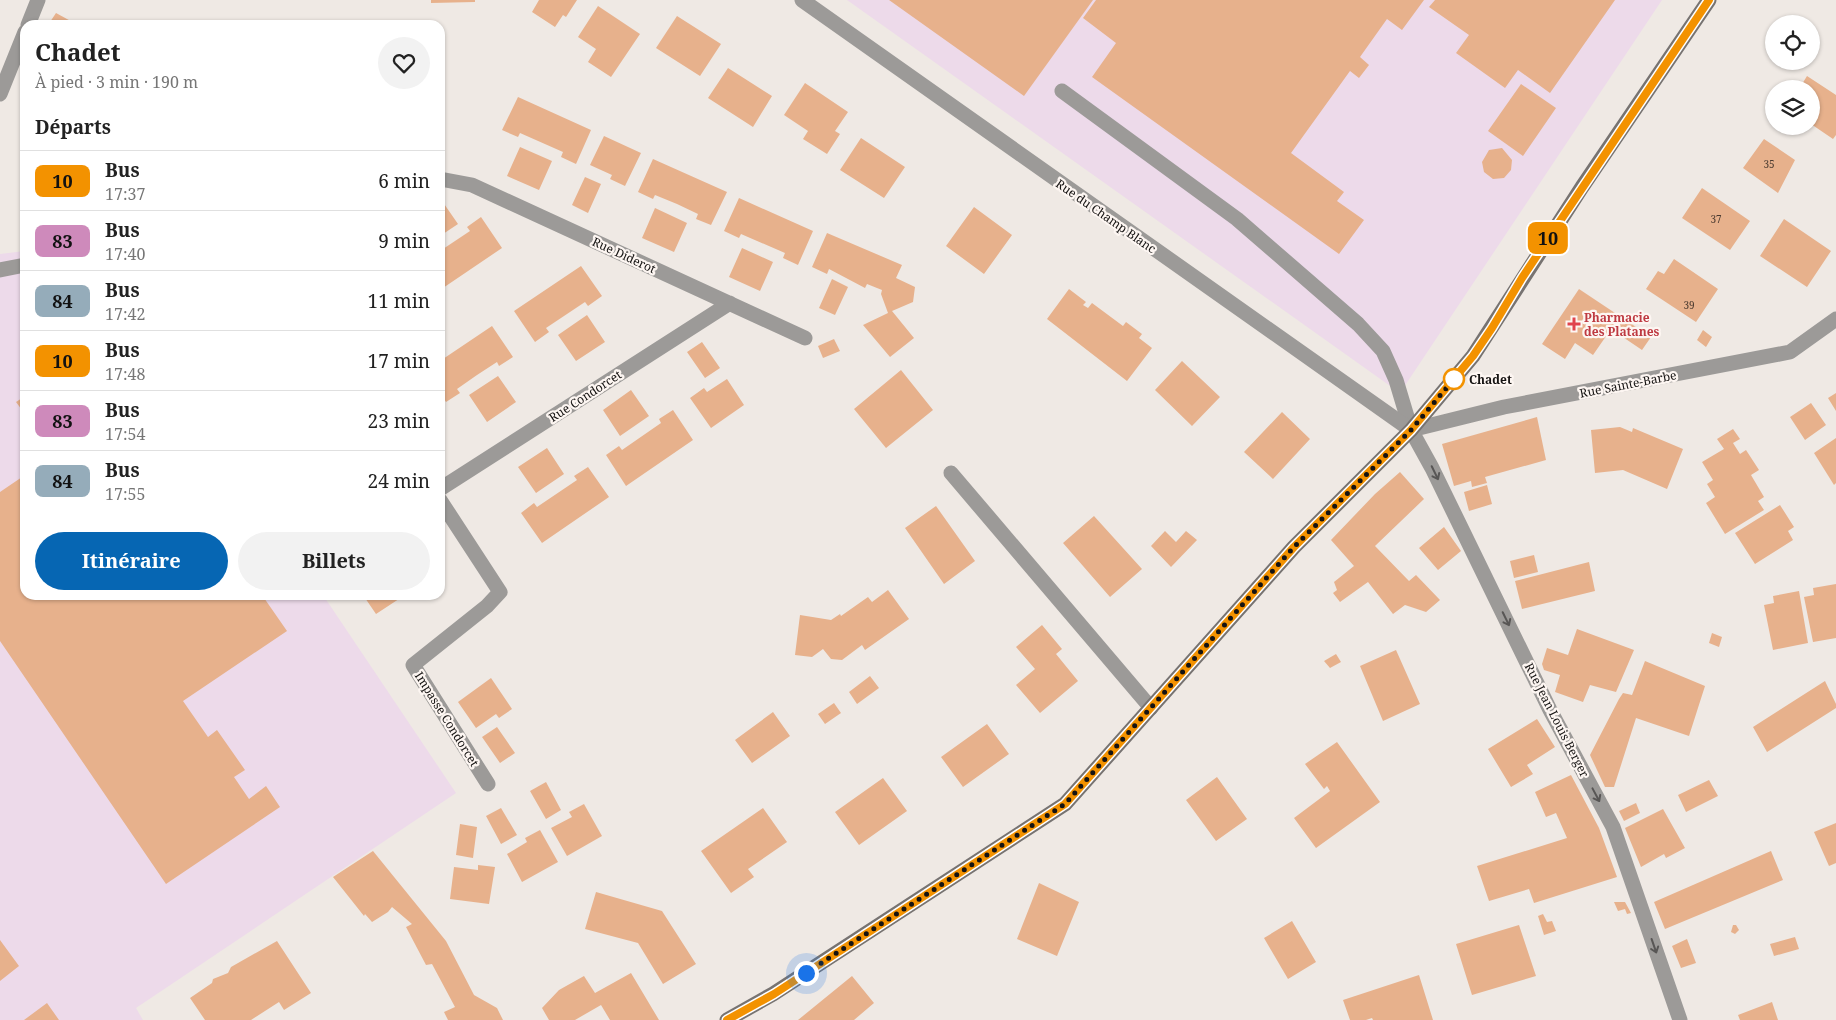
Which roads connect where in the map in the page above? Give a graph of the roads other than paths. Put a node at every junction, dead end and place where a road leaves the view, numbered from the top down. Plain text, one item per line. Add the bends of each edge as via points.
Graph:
1 (38, 0) edge
2 (802, 0) edge
3 (1709, 0) edge
4 (30, 20) edge
5 (20, 44) edge
6 (1062, 91) dead end
7 (0, 94) edge
8 (445, 180) edge
9 (20, 266) edge
10 (0, 270) edge
11 (730, 303) junction
12 (1836, 319) edge
13 (805, 338) dead end
14 (1411, 430) junction
15 (951, 473) dead end
16 (445, 486) edge
17 (445, 508) edge
18 (1151, 708) junction
19 (488, 784) dead end
20 (727, 1020) edge
21 (1680, 1020) edge

1 - 4 street
2 - 14 street, Rue du Champ Blanc
3 - 14 main road via 1527,270 1473,356
5 - 7 street
6 - 14 street via 1237,219 1358,324 1382,351 1396,380
8 - 11 street, Rue Diderot via 472,185
9 - 10 street
11 - 13 street, Rue Diderot
11 - 16 street, Rue Condorcet
12 - 14 street, Rue Sainte-Barbe via 1790,352 1504,408
14 - 18 main road via 1294,547
14 -> 21 street, Rue Jean Louis Berger via 1550,710 1613,827
15 - 18 street
17 - 19 street, Impasse Condorcet via 500,592 413,665
18 - 20 main road via 1065,804 774,994

